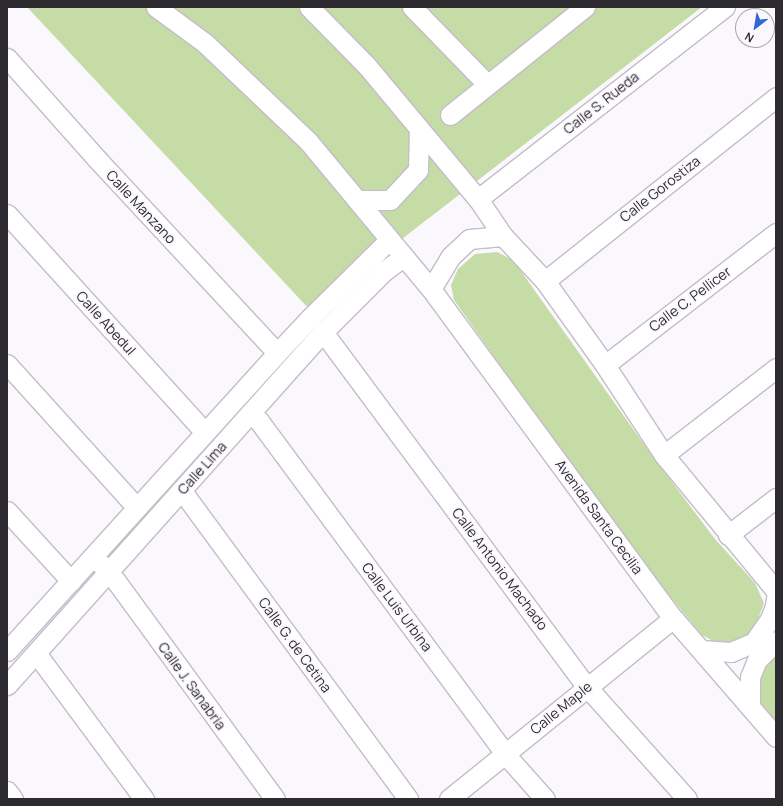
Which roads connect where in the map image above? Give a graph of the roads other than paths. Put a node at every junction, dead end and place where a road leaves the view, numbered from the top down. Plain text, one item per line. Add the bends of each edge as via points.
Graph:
1 (156, 7) edge
2 (309, 7) edge
3 (412, 7) edge
4 (725, 7) edge
5 (580, 8) edge
6 (7, 58) edge
7 (487, 84) junction
8 (776, 97) edge
9 (450, 115) dead end
10 (419, 129) junction
11 (478, 199) junction
12 (358, 200) junction
13 (7, 214) edge
14 (776, 234) edge
15 (503, 236) junction
16 (389, 240) junction
17 (403, 257) junction
18 (545, 281) junction
19 (431, 289) junction
20 (323, 332) junction
21 (277, 353) junction
22 (7, 364) edge
23 (605, 365) junction
24 (776, 368) edge
25 (251, 414) junction
26 (204, 432) junction
27 (664, 455) junction
28 (182, 491) junction
29 (776, 498) edge
30 (136, 507) junction
31 (7, 511) edge
32 (728, 535) junction
33 (94, 556) junction
34 (109, 572) junction
35 (71, 581) junction
36 (776, 591) edge
37 (776, 598) edge
38 (673, 618) junction
39 (776, 641) edge
40 (701, 650) junction
41 (7, 651) edge
42 (36, 653) junction
43 (7, 685) edge
44 (587, 687) junction
45 (750, 706) junction
46 (776, 737) edge
47 (505, 754) junction
48 (7, 791) edge
49 (13, 799) edge
50 (144, 799) edge
51 (275, 799) edge
52 (408, 799) edge
53 (449, 799) edge
54 (545, 799) edge
55 (687, 799) edge

1 - 12 street, Avenida Santa Cecilia via 206,43 308,141
2 - 10 street via 367,66
3 - 7 street
4 - 11 street, Calle S. Rueda
5 - 7 street
6 - 21 street, Calle Manzano
7 - 9 street
8 - 18 street, Calle Gorostiza
10 - 11 street
10 - 12 street via 418,170 390,200
11 - 15 street
12 - 16 street, Avenida Santa Cecilia
13 - 26 street, Calle Abedul
14 - 23 street, Calle C. Pellicer
15 - 18 street
15 - 19 street via 469,239 450,257
16 - 17 street, Avenida Santa Cecilia
16 - 21 street, Calle Lima
17 - 19 street, Avenida Santa Cecilia
17 - 20 street, Calle Lima via 384,271
18 - 23 street
19 - 38 street, Avenida Santa Cecilia
20 - 25 street, Calle Lima
20 - 44 street, Calle Antonio Machado
21 - 26 street, Calle Lima
22 - 30 street
23 - 27 street
24 - 27 street
25 - 28 street, Calle Lima
25 - 47 street, Calle Luis Urbina via 259,421
26 - 30 street, Calle Lima
27 - 32 street
28 - 34 street, Calle Lima
28 - 52 street, Calle G. de Cetina
29 - 32 street
30 - 33 street, Calle Lima
31 - 35 street
32 - 36 street
33 - 34 street, Calle J. Sanabria
33 - 35 street, Calle Lima
34 - 42 street, Calle Lima
34 - 51 street, Calle J. Sanabria
35 - 41 street, Calle Lima
37 - 40 street via 770,619 754,642 731,652
38 - 40 street, Avenida Santa Cecilia
38 - 44 street, Calle Maple
39 - 45 street via 764,651 750,677
40 - 45 street, Avenida Santa Cecilia
42 - 43 street, Calle Lima
42 - 50 street
44 - 47 street, Calle Maple
44 - 55 street, Calle Antonio Machado
45 - 46 street, Avenida Santa Cecilia
47 - 53 street, Calle Maple
47 - 54 street, Calle Luis Urbina
48 - 49 street

